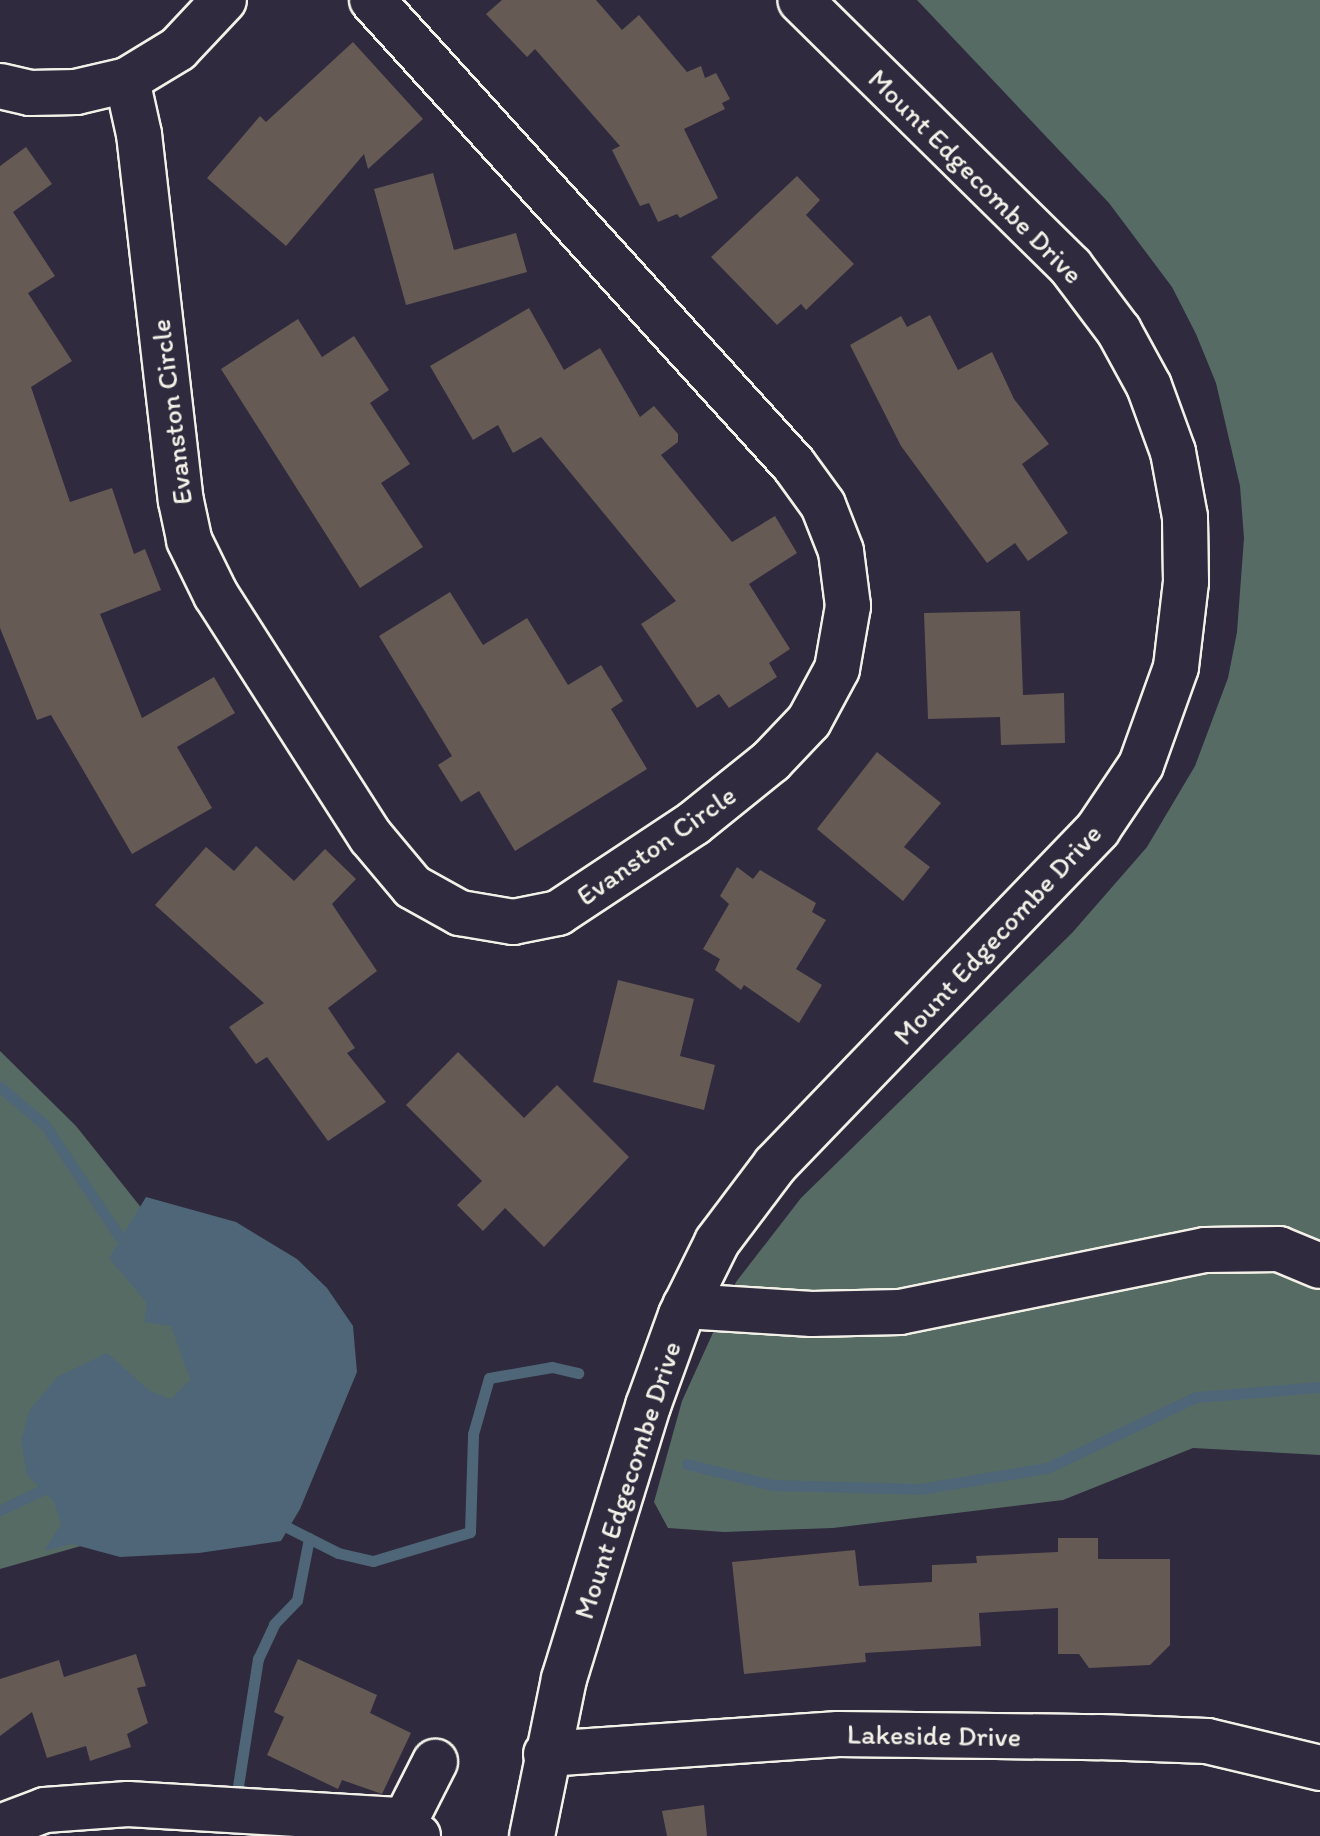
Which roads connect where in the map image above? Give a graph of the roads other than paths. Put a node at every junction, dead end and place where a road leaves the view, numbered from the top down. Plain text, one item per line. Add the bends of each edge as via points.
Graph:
1 (224, 0) edge
2 (372, 0) edge
3 (800, 0) edge
4 (127, 80) junction
5 (0, 86) edge
6 (1320, 1266) edge
7 (685, 1306) junction
8 (546, 1754) junction
9 (435, 1762) dead end
10 (1320, 1768) edge
11 (0, 1827) edge
12 (410, 1830) edge
13 (532, 1836) edge

1 - 4 street via 178,49
2 - 4 street, Evanston Circle via 794,465 823,505 841,551 848,606 837,669 809,721 771,761 694,823 558,913 513,922 460,913 413,887 371,837 216,595 189,540 181,501 139,134
3 - 7 street, Mount Edgecombe Drive via 1071,267 1119,331 1149,386 1173,452 1185,517 1186,582 1176,667 1141,765 1098,829 775,1165 717,1242
4 - 5 street via 76,92 30,93
6 - 7 street via 1279,1249 1205,1250 900,1312 812,1314
7 - 8 street, Mount Edgecombe Drive via 648,1406
8 - 10 street, Lakeside Drive via 838,1734 1099,1737 1207,1741
8 - 13 street, Mount Edgecombe Drive
9 - 12 street
11 - 12 street via 45,1810 128,1804 394,1820

